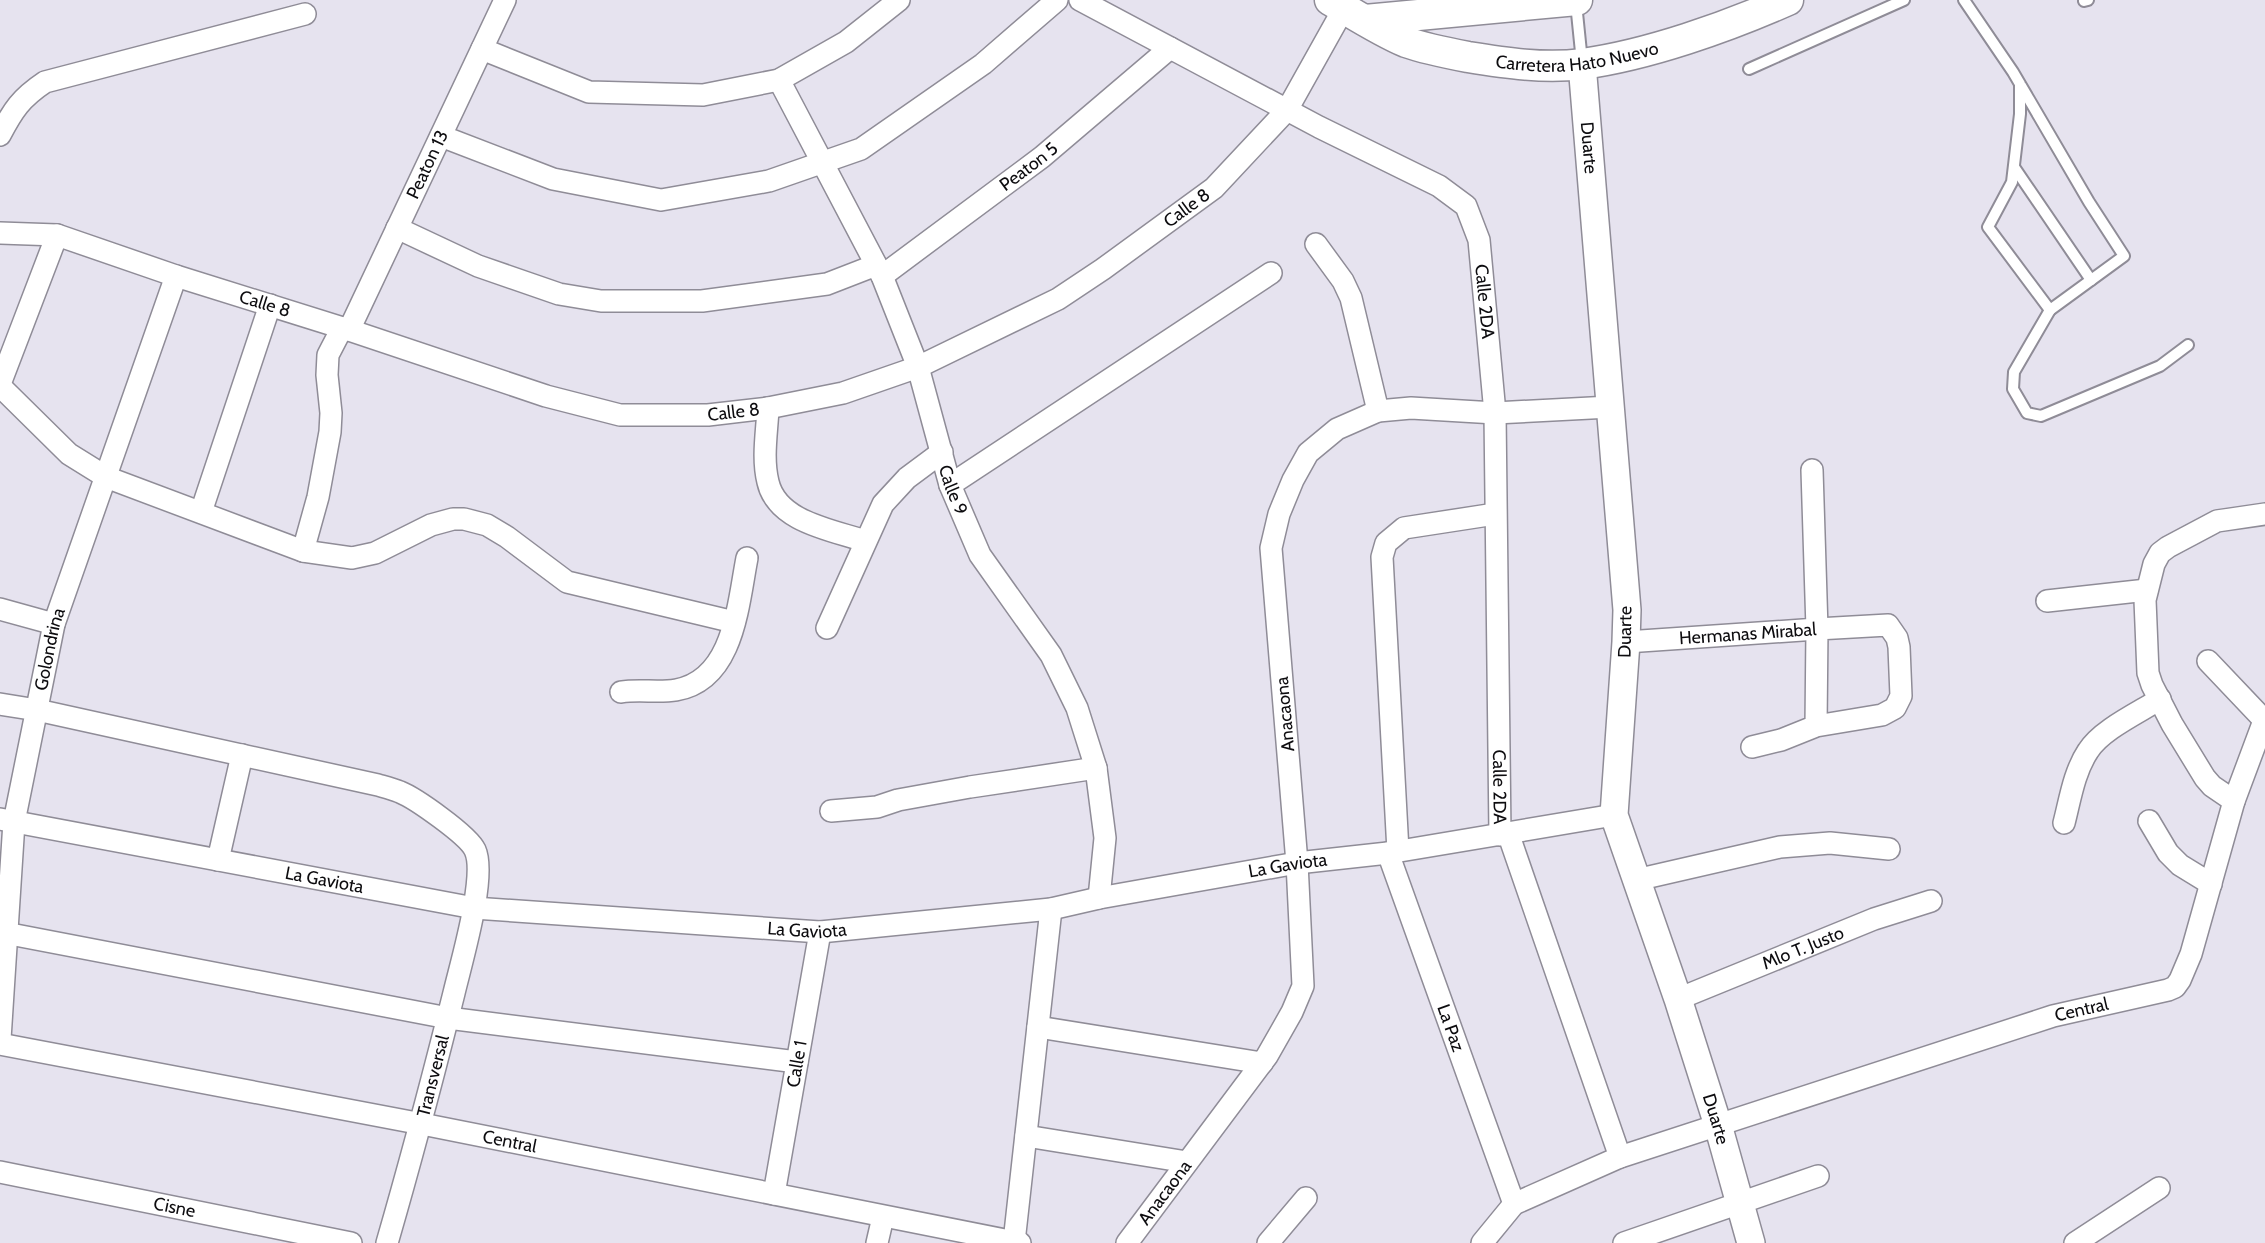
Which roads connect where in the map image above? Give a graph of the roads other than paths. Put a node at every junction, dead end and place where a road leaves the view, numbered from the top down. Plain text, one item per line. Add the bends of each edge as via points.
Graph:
1 (505, 0) edge
2 (899, 0) edge
3 (1057, 0) edge
4 (1080, 0) edge
5 (1576, 0) edge
6 (1788, 0) edge
7 (1904, 0) edge
8 (1964, 0) edge
9 (1346, 10) edge
10 (305, 14) dead end
11 (1170, 48) junction
12 (482, 49) junction
13 (1582, 64) junction
14 (1749, 69) dead end
15 (779, 80) junction
16 (2020, 84) junction
17 (1287, 110) junction
18 (0, 135) edge
19 (441, 136) junction
20 (821, 163) junction
21 (2014, 167) junction
22 (397, 228) junction
23 (0, 233) edge
24 (57, 235) junction
25 (1316, 244) dead end
26 (879, 270) junction
27 (1271, 273) dead end
28 (176, 276) junction
29 (2091, 280) junction
30 (270, 305) junction
31 (2050, 310) junction
32 (346, 329) junction
33 (2188, 345) dead end
34 (918, 367) junction
35 (0, 385) edge
36 (1610, 407) junction
37 (768, 408) junction
38 (1378, 411) junction
39 (1495, 413) junction
40 (942, 452) junction
41 (1812, 470) dead end
42 (106, 477) junction
43 (950, 484) junction
44 (201, 512) junction
45 (1495, 514) junction
46 (2265, 514) edge
47 (865, 541) junction
48 (303, 551) junction
49 (747, 558) dead end
50 (2147, 590) junction
51 (2047, 601) dead end
52 (0, 609) edge
53 (734, 622) junction
54 (54, 624) junction
55 (827, 628) dead end
56 (1817, 629) junction
57 (1626, 642) junction
58 (2208, 661) dead end
59 (621, 692) dead end
60 (2160, 699) junction
61 (0, 704) edge
62 (37, 710) junction
63 (2264, 719) edge
64 (1816, 726) junction
65 (1752, 747) dead end
66 (242, 756) junction
67 (1096, 768) junction
68 (2234, 801) junction
69 (831, 811) dead end
70 (1614, 815) junction
71 (7, 821) edge
72 (2149, 821) dead end
73 (2064, 823) dead end
74 (1504, 834) junction
75 (1889, 849) dead end
76 (1393, 852) junction
77 (218, 860) junction
78 (1297, 863) junction
79 (1636, 880) junction
80 (2211, 884) junction
81 (1099, 898) junction
82 (1931, 901) dead end
83 (474, 908) junction
84 (1051, 909) junction
85 (4, 932) edge
86 (820, 932) junction
87 (1678, 999) junction
88 (448, 1018) junction
89 (1038, 1027) junction
90 (0, 1039) edge
91 (0, 1044) edge
92 (797, 1062) junction
93 (1262, 1063) junction
94 (422, 1124) junction
95 (1718, 1125) junction
96 (1026, 1136) junction
97 (1620, 1157) junction
98 (1187, 1162) junction
99 (0, 1172) edge
100 (1818, 1176) dead end
101 (2159, 1188) dead end
102 (774, 1194) junction
103 (1306, 1198) dead end
104 (1740, 1202) junction
105 (1514, 1204) junction
106 (883, 1217) junction
107 (1017, 1242) edge
108 (351, 1243) edge
109 (387, 1243) edge
110 (877, 1243) edge
111 (1127, 1243) edge
112 (1268, 1243) edge
113 (1482, 1243) edge
114 (1624, 1243) edge
115 (1751, 1243) edge
116 (2075, 1243) edge

1 - 12 street, Peaton 13
2 - 15 street via 846,42
3 - 20 street via 983,64 861,149
4 - 11 street, Calle 2DA
5 - 9 main road
5 - 13 lane, Duarte
6 - 13 main road, Carretera Hato Nuevo via 1719,27 1632,54
7 - 14 lane
8 - 16 lane
9 - 13 main road, Carretera Hato Nuevo via 1405,41 1434,51 1498,62
9 - 17 street, Calle 8
10 - 18 street via 45,82 13,110
11 - 17 street, Calle 2DA
11 - 26 street, Peaton 5 via 1042,157
12 - 15 street via 589,92 703,95
12 - 19 street, Peaton 13
13 - 36 street, Duarte
15 - 20 street, Calle 9
16 - 21 lane
16 - 29 lane via 2124,256
17 - 34 street, Calle 8 via 1214,188 1103,269 1058,299
17 - 39 street, Calle 2DA via 1439,186 1466,206 1479,240
19 - 20 street via 553,179 661,200 769,181
19 - 22 street, Peaton 13
20 - 26 street, Calle 9
21 - 29 lane
21 - 31 lane via 2012,182 1988,227
22 - 26 street, Peaton 5 via 478,266 559,294 601,301 702,301 827,284
22 - 32 street, Peaton 13
23 - 24 street, Calle 8
24 - 28 street, Calle 8
24 - 35 street
25 - 38 street via 1351,298
26 - 34 street, Calle 9
27 - 43 street
28 - 30 street, Calle 8
28 - 42 street, Golondrina
29 - 31 lane
30 - 32 street, Calle 8
30 - 44 street
31 - 33 lane via 2014,372 2013,389 2027,413 2041,416 2160,366
32 - 37 street, Calle 8 via 546,396 620,415 708,415
32 - 48 street, Peaton 13 via 328,355 330,432
34 - 37 street, Calle 8 via 843,393
34 - 40 street, Calle 9
35 - 42 street via 69,454
36 - 39 street, Anacaona
36 - 57 street, Duarte via 1627,610
37 - 47 street via 765,462 771,494 801,520
38 - 39 street, Anacaona via 1411,408
38 - 78 street, Anacaona via 1337,429 1308,453 1279,514 1271,548
39 - 45 street, Calle 2DA
40 - 43 street, Calle 9
40 - 47 street via 888,496
41 - 56 street, Hermanas Mirabal
42 - 44 street
42 - 54 street, Golondrina
43 - 67 street, Calle 9 via 980,555 1051,655 1066,684
44 - 48 street
45 - 74 street, Calle 2DA
45 - 76 street, La Paz via 1404,528 1386,543 1382,556
46 - 50 street via 2217,521 2168,547 2154,564
47 - 55 street
48 - 53 street via 352,558 375,553 431,525 464,519 487,525 507,537 567,582
49 - 53 street
50 - 51 street
50 - 60 street via 2148,673
52 - 54 street
53 - 59 street via 722,655 703,678 676,690
54 - 62 street, Golondrina
56 - 57 street, Hermanas Mirabal
56 - 64 street
56 - 64 street via 1888,626 1893,630 1899,647 1900,696 1890,712
57 - 70 street, Duarte
58 - 63 street
60 - 68 street via 2205,778
60 - 73 street via 2098,739 2088,750
61 - 62 street
62 - 66 street
62 - 71 street, Golondrina
63 - 68 street, Central
64 - 65 street
66 - 77 street
66 - 83 street, Transversal via 378,785 416,802 465,837 475,850 478,862
67 - 69 street via 970,787 877,807
67 - 81 street, Calle 9 via 1105,838
68 - 80 street, Central
70 - 74 street, La Gaviota
70 - 79 street, Duarte
71 - 77 street, La Gaviota
71 - 85 street, Golondrina
72 - 80 street via 2180,866
74 - 76 street, La Gaviota
74 - 97 street, Calle 2DA
75 - 79 street via 1830,843 1780,846
76 - 78 street, La Gaviota
76 - 105 street, La Paz
77 - 83 street, La Gaviota
78 - 81 street, La Gaviota
78 - 93 street, Anacaona via 1303,986
79 - 87 street, Duarte
80 - 95 street, Central via 2191,954 2175,987 2053,1016
81 - 84 street, La Gaviota
82 - 87 street, Mlo T. Justo via 1874,919
83 - 86 street, La Gaviota
83 - 88 street, Transversal
84 - 86 street, La Gaviota
84 - 89 street
85 - 88 street
85 - 90 street, Golondrina
86 - 92 street, Calle 1
87 - 95 street, Duarte
88 - 92 street
88 - 94 street, Transversal
89 - 93 street
89 - 96 street
91 - 94 street, Central
92 - 102 street, Calle 1
93 - 98 street, Anacaona
94 - 102 street, Central
94 - 109 street, Transversal
95 - 97 street
95 - 104 street, Duarte
96 - 98 street
96 - 107 street
97 - 105 street
98 - 111 street, Anacaona
99 - 108 street, Cisne
100 - 104 street
101 - 116 street
102 - 106 street, Central
103 - 112 street
104 - 114 street
104 - 115 street, Duarte
105 - 113 street
106 - 107 street, Central
106 - 110 street

